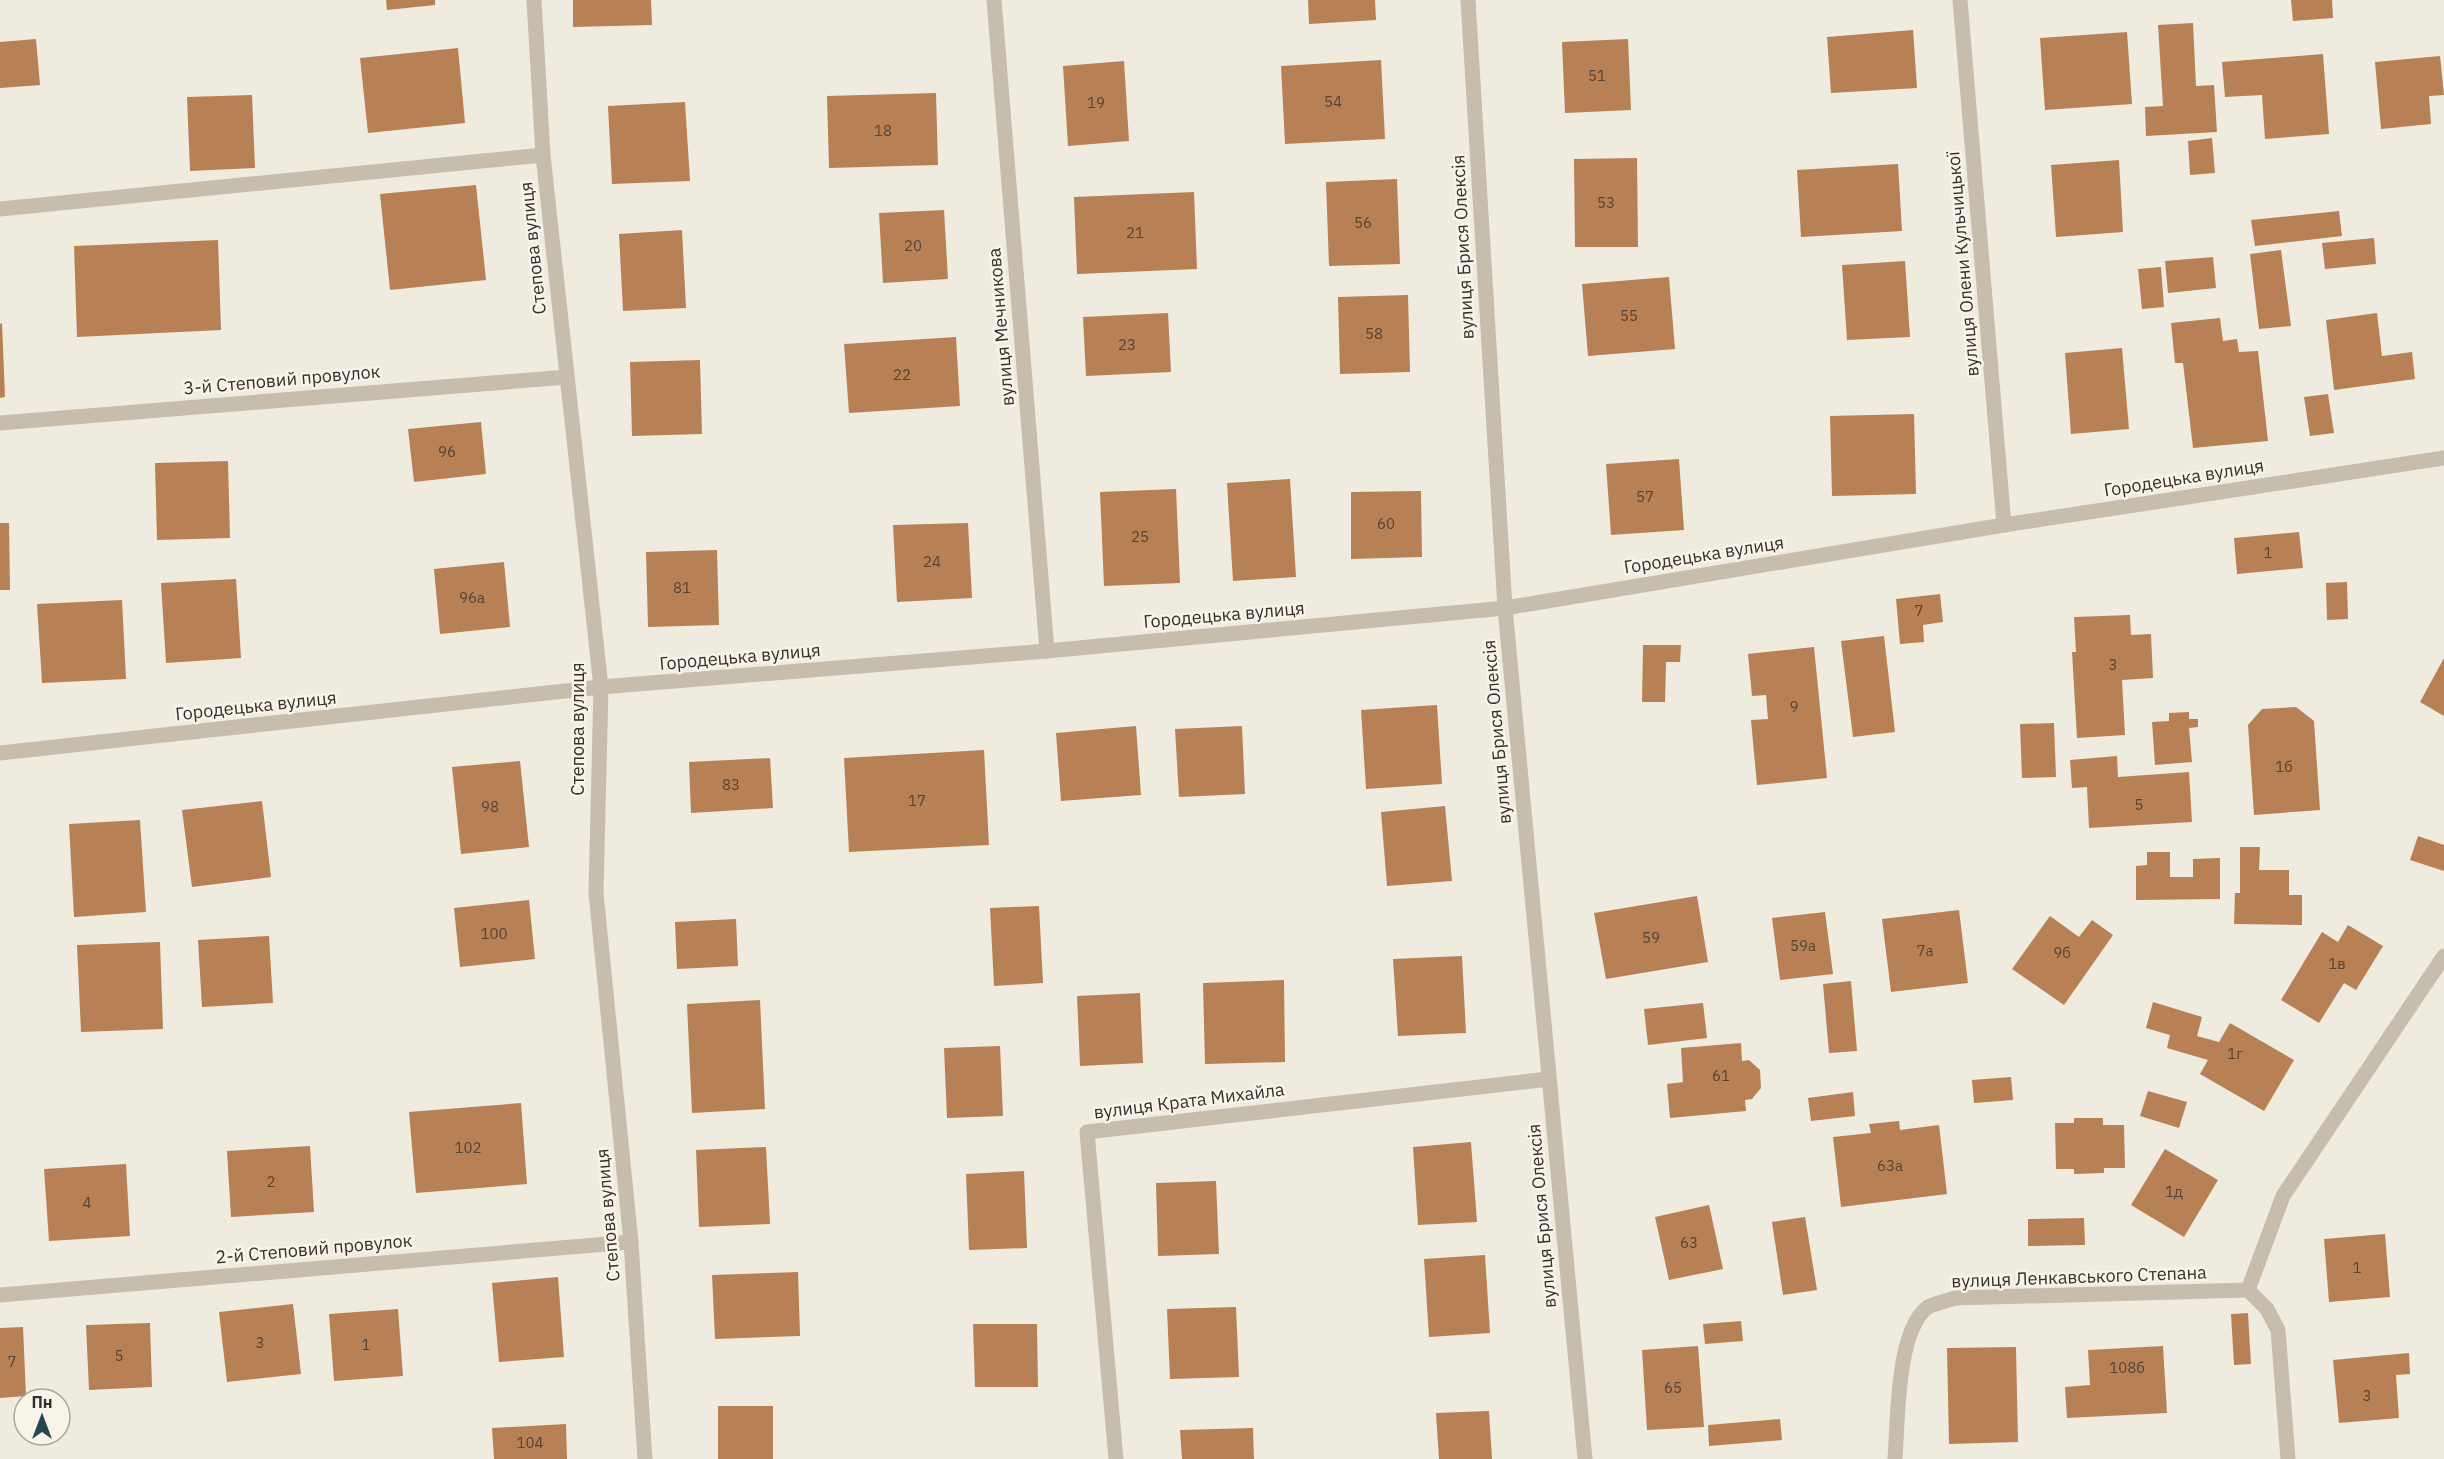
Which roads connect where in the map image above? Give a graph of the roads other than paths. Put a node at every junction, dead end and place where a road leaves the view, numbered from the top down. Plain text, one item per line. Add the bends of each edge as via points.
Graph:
1 (534, 0) edge
2 (994, 0) edge
3 (1468, 0) edge
4 (1960, 0) edge
5 (543, 155) junction
6 (0, 209) edge
7 (567, 377) junction
8 (0, 423) edge
9 (2444, 458) edge
10 (2004, 525) junction
11 (1505, 608) junction
12 (1047, 651) junction
13 (601, 687) junction
14 (0, 753) edge
15 (2444, 956) edge
16 (1549, 1079) junction
17 (631, 1242) junction
18 (2248, 1290) junction
19 (0, 1295) edge
20 (645, 1459) edge
21 (1116, 1459) edge
22 (1585, 1459) edge
23 (1895, 1459) edge
24 (2288, 1459) edge

1 - 5 street, Степова вулиця
2 - 12 street, вулиця Мечникова
3 - 11 street, вулиця Брися Олексія
4 - 10 street, вулиця Олени Кульчицької
5 - 6 street
5 - 7 street, Степова вулиця
7 - 8 street, 3-й Степовий провулок
7 - 13 street, Степова вулиця
9 - 10 street, Городецька вулиця
10 - 11 street, Городецька вулиця
11 - 12 street, Городецька вулиця
11 - 16 street, вулиця Брися Олексія
12 - 13 street, Городецька вулиця
13 - 14 street, Городецька вулиця
13 - 17 street, Степова вулиця via 596,893
15 - 18 street via 2283,1196
16 - 21 street, вулиця Крата Михайла via 1087,1132
16 - 22 street, вулиця Брися Олексія
17 - 19 street, 2-й Степовий провулок
17 - 20 street, Степова вулиця
18 - 23 street, вулиця Ленкавського Степана via 1954,1298 1928,1307 1912,1326 1903,1354
18 - 24 street via 2267,1310 2278,1330

